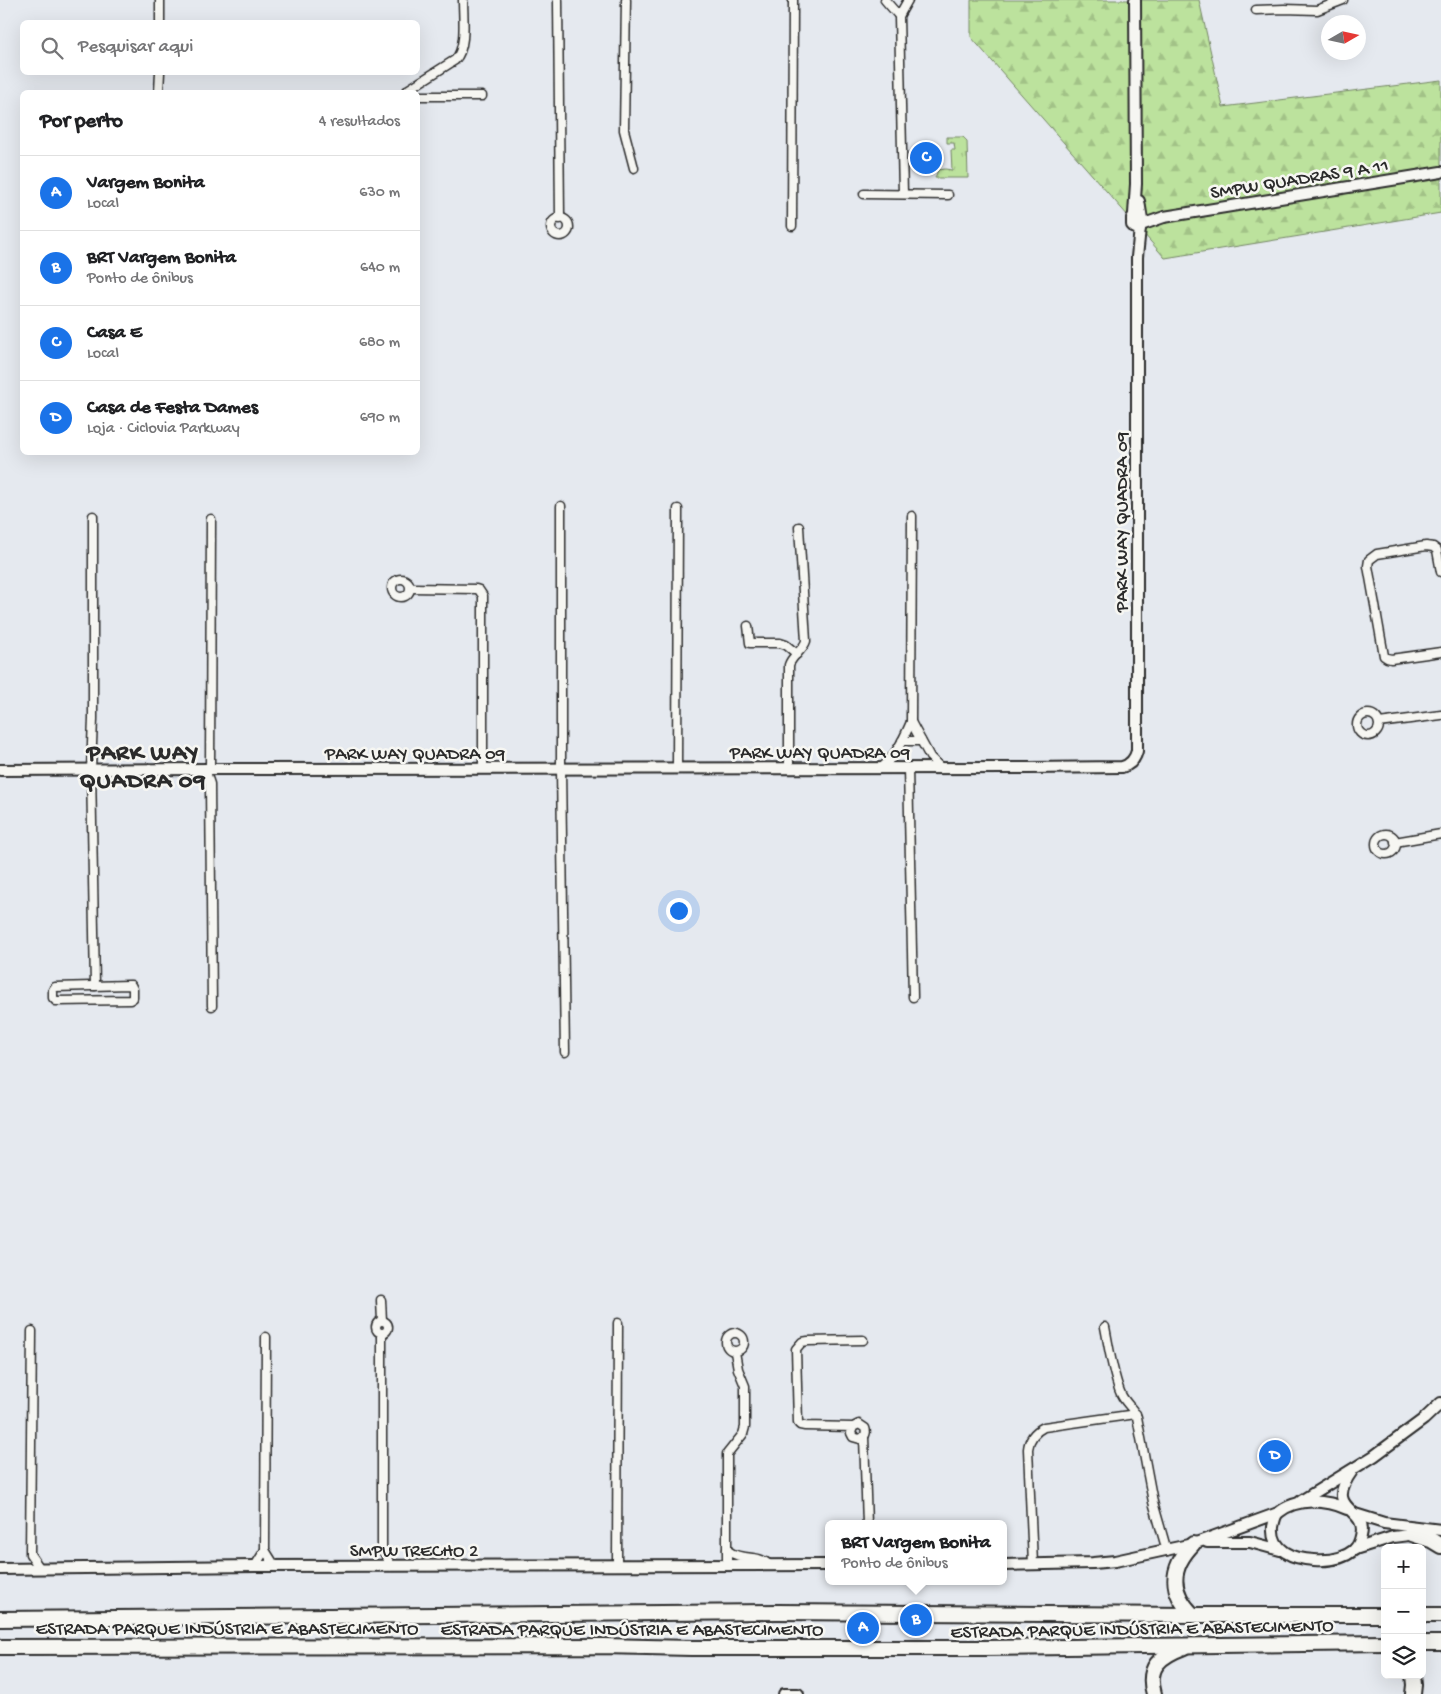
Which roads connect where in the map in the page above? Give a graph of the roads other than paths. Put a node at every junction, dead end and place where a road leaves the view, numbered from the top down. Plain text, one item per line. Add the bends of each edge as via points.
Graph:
1 (160, 0) edge
2 (463, 0) edge
3 (558, 0) edge
4 (626, 0) edge
5 (792, 0) edge
6 (885, 0) edge
7 (908, 0) edge
8 (1135, 0) edge
9 (1343, 0) edge
10 (1256, 10) dead end
11 (899, 16) junction
12 (160, 20) edge
13 (160, 75) edge
14 (159, 90) edge
15 (408, 90) edge
16 (420, 96) edge
17 (482, 96) dead end
18 (634, 168) dead end
19 (1441, 172) edge
20 (864, 194) dead end
21 (902, 194) junction
22 (948, 194) dead end
23 (560, 219) dead end
24 (1138, 220) junction
25 (792, 226) dead end
26 (561, 506) dead end
27 (678, 509) dead end
28 (93, 516) dead end
29 (912, 516) dead end
30 (211, 519) dead end
31 (799, 527) dead end
32 (1441, 572) edge
33 (411, 588) dead end
34 (748, 626) dead end
35 (1441, 652) edge
36 (796, 654) junction
37 (1441, 715) edge
38 (911, 722) junction
39 (1380, 723) dead end
40 (902, 741) junction
41 (921, 742) junction
42 (881, 768) junction
43 (908, 768) junction
44 (940, 768) junction
45 (211, 769) junction
46 (483, 769) junction
47 (561, 769) junction
48 (677, 769) junction
49 (789, 769) junction
50 (0, 770) edge
51 (91, 770) junction
52 (1441, 834) edge
53 (1395, 842) dead end
54 (95, 986) junction
55 (913, 997) dead end
56 (212, 1006) dead end
57 (565, 1052) dead end
58 (381, 1300) dead end
59 (618, 1322) dead end
60 (1105, 1327) dead end
61 (32, 1331) dead end
62 (266, 1337) dead end
63 (863, 1340) dead end
64 (735, 1352) dead end
65 (1441, 1403) edge
66 (1136, 1414) junction
67 (1352, 1470) junction
68 (1298, 1504) junction
69 (1351, 1511) junction
70 (1278, 1513) junction
71 (867, 1520) edge
72 (1439, 1530) edge
73 (1412, 1534) junction
74 (1196, 1544) junction
75 (1441, 1546) edge
76 (1355, 1549) junction
77 (265, 1550) junction
78 (382, 1550) junction
79 (727, 1550) junction
80 (1167, 1550) junction
81 (1280, 1550) junction
82 (30, 1554) junction
83 (1007, 1564) edge
84 (1033, 1564) junction
85 (825, 1565) edge
86 (256, 1566) junction
87 (275, 1566) junction
88 (375, 1566) junction
89 (391, 1566) junction
90 (617, 1566) junction
91 (727, 1566) junction
92 (770, 1566) junction
93 (39, 1567) junction
94 (21, 1568) junction
95 (0, 1569) edge
96 (1441, 1606) edge
97 (0, 1611) edge
98 (1193, 1615) junction
99 (1381, 1615) edge
100 (1431, 1615) edge
101 (0, 1619) edge
102 (22, 1619) junction
103 (1378, 1643) edge
104 (1426, 1643) edge
105 (1441, 1643) edge
106 (1191, 1644) junction
107 (0, 1647) edge
108 (1413, 1679) edge
109 (784, 1694) edge
110 (798, 1694) edge
111 (1154, 1694) edge
112 (1413, 1694) edge

1 - 12 street
2 - 15 street via 460,54
3 - 23 street
4 - 18 street via 624,130
5 - 25 street
6 - 11 street
7 - 11 street
8 - 24 street, PARK WAY QUADRA 09
9 - 10 street via 1317,10
11 - 21 street
13 - 14 street
16 - 17 street
19 - 24 street, SMPW QUADRAS 9 A 11
20 - 21 street
21 - 22 street
24 - 44 street, PARK WAY QUADRA 09 via 1136,754 1122,767
26 - 47 street
27 - 48 street
28 - 51 street
29 - 38 street
30 - 45 street
31 - 36 street via 806,635 805,644
32 - 35 street via 1437,550 1433,547 1377,554 1369,560 1384,656 1391,659
33 - 46 street via 476,589 482,592
34 - 36 street via 750,643 786,645
36 - 49 street via 790,660 788,674
37 - 39 street
38 - 40 street
38 - 41 street
40 - 41 street
40 - 42 street
41 - 44 street
42 - 43 street, PARK WAY QUADRA 09
42 - 49 street, PARK WAY QUADRA 09
43 - 44 street, PARK WAY QUADRA 09
43 - 55 street
45 - 46 street, PARK WAY QUADRA 09
45 - 51 street, PARK WAY QUADRA 09
45 - 56 street
46 - 47 street, PARK WAY QUADRA 09
47 - 48 street, PARK WAY QUADRA 09
47 - 57 street
48 - 49 street, PARK WAY QUADRA 09
50 - 51 street, PARK WAY QUADRA 09
51 - 54 street
52 - 53 street
54 - 54 street via 131,985 133,998 56,1001 53,998 55,987
58 - 78 street via 382,1321 388,1326 382,1334
59 - 90 street
60 - 66 street via 1120,1393
61 - 82 street
62 - 77 street
63 - 71 street via 808,1341 796,1349 798,1423 853,1427 853,1437 864,1437
64 - 79 street via 746,1386 744,1430 727,1454
65 - 67 street via 1424,1419
66 - 80 street via 1153,1502
66 - 84 street via 1044,1427 1033,1436 1028,1449
67 - 68 street
67 - 69 street via 1342,1488 1343,1501
68 - 69 street via 1329,1503
68 - 70 street
69 - 72 street via 1384,1523
69 - 76 street via 1360,1520 1362,1528
70 - 74 street
70 - 81 street via 1272,1531
72 - 73 street
73 - 75 highway
73 - 76 street
74 - 80 street
74 - 81 street via 1250,1542
74 - 98 highway via 1178,1567 1175,1580 1180,1600
76 - 81 street via 1337,1558 1322,1560 1299,1558
77 - 86 street
77 - 87 street
78 - 88 street
78 - 89 street
79 - 91 street
79 - 92 street via 742,1558 761,1559
80 - 84 street via 1093,1563
82 - 93 street
82 - 94 street
83 - 84 street
85 - 92 street, SMPW TRECHO 2
86 - 87 street, SMPW TRECHO 2
86 - 93 street, SMPW TRECHO 2
87 - 88 street, SMPW TRECHO 2
88 - 89 street, SMPW TRECHO 2
89 - 90 street, SMPW TRECHO 2
90 - 91 street, SMPW TRECHO 2
91 - 92 street, SMPW TRECHO 2
93 - 94 street, SMPW TRECHO 2
94 - 95 street, SMPW TRECHO 2
96 - 100 highway
97 - 102 highway
98 - 99 highway, ESTRADA PARQUE INDÚSTRIA E ABASTECIMENTO
98 - 102 highway, ESTRADA PARQUE INDÚSTRIA E ABASTECIMENTO via 777,1612
101 - 102 highway, ESTRADA PARQUE INDÚSTRIA E ABASTECIMENTO
103 - 106 highway, ESTRADA PARQUE INDÚSTRIA E ABASTECIMENTO
104 - 105 highway
106 - 107 highway, ESTRADA PARQUE INDÚSTRIA E ABASTECIMENTO via 984,1648
106 - 111 highway via 1169,1652 1155,1666 1151,1684
108 - 112 highway
109 - 110 street

